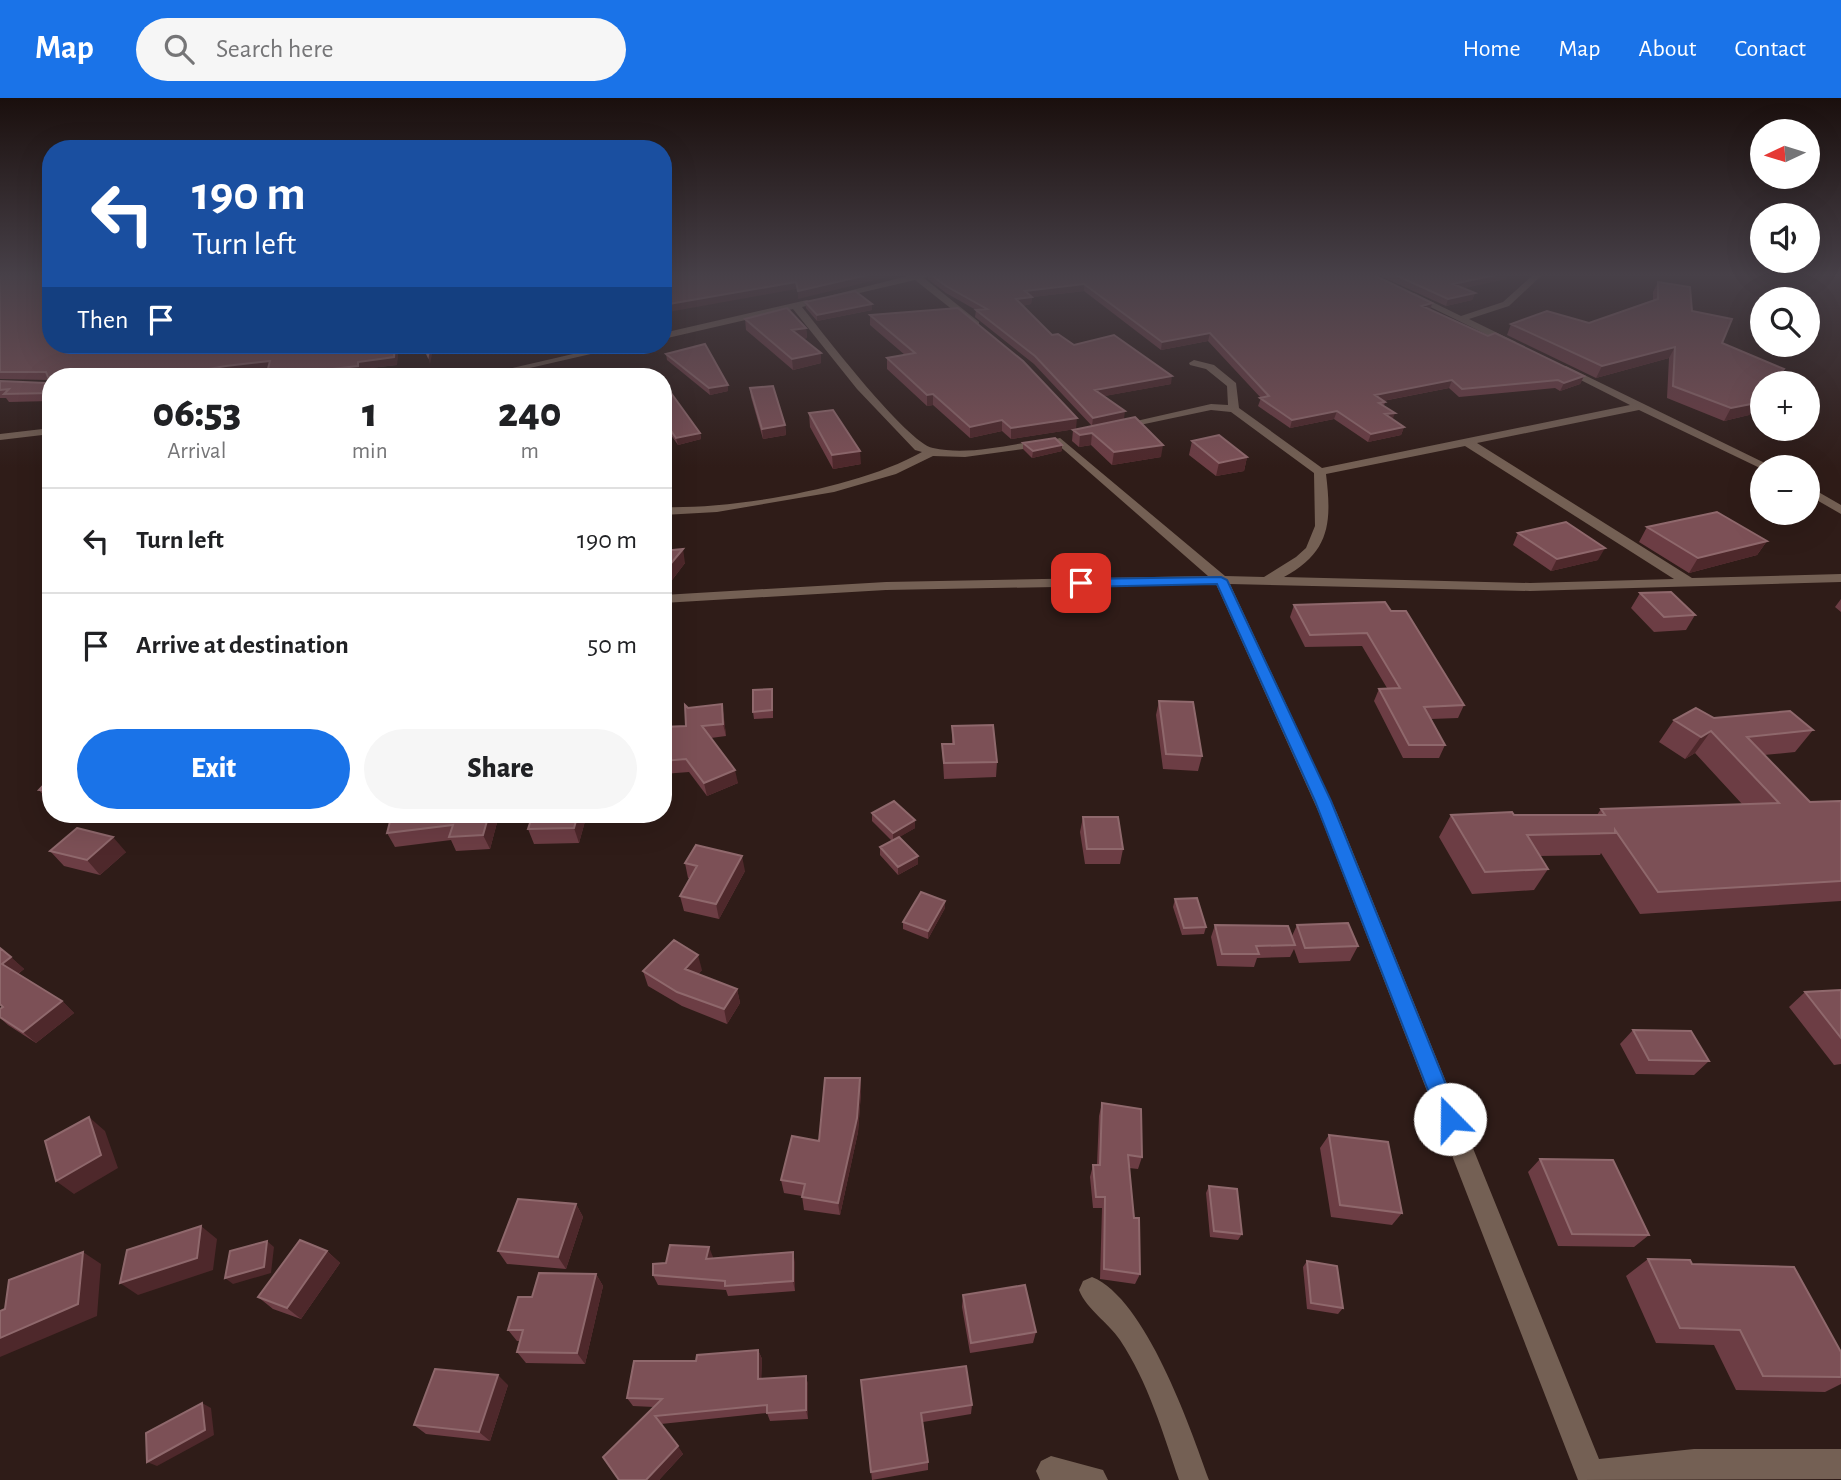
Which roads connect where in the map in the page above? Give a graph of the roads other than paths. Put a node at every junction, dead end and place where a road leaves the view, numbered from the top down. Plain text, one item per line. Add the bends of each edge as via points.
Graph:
1 (822, 338) edge
2 (1501, 338) edge
3 (1521, 348) edge
4 (583, 354) edge
5 (1194, 363) dead end
6 (1557, 365) edge
7 (519, 368) edge
8 (1641, 406) junction
9 (1234, 409) junction
10 (1100, 431) edge
11 (42, 432) edge
12 (6, 436) edge
13 (1467, 442) junction
14 (0, 452) edge
15 (931, 452) junction
16 (1750, 459) edge
17 (1320, 472) junction
18 (1820, 497) edge
19 (1841, 510) edge
20 (672, 512) edge
21 (1841, 578) edge
22 (1221, 580) junction
23 (1264, 582) junction
24 (1689, 582) junction
25 (672, 598) edge
26 (1092, 1290) dead end
27 (1841, 1464) edge
28 (1051, 1471) dead end
29 (1591, 1478) edge
30 (1093, 1480) edge
31 (1194, 1480) edge

1 - 15 street via 919,448
2 - 3 street
4 - 7 street
5 - 9 street via 1210,367 1232,385
6 - 8 street
8 - 13 street
8 - 16 street
9 - 10 street via 1211,407
9 - 17 street
11 - 12 street
12 - 14 street
13 - 17 street
13 - 24 street
15 - 20 street via 897,472 859,485 727,510
15 - 22 street via 1069,438
17 - 23 street via 1326,510 1322,529 1300,564
18 - 19 street
21 - 24 street
22 - 23 street
22 - 25 street via 886,586
22 - 29 street via 1328,813
23 - 24 street via 1530,587
26 - 31 street via 1129,1330 1169,1408
27 - 29 street via 1693,1463
28 - 30 street

